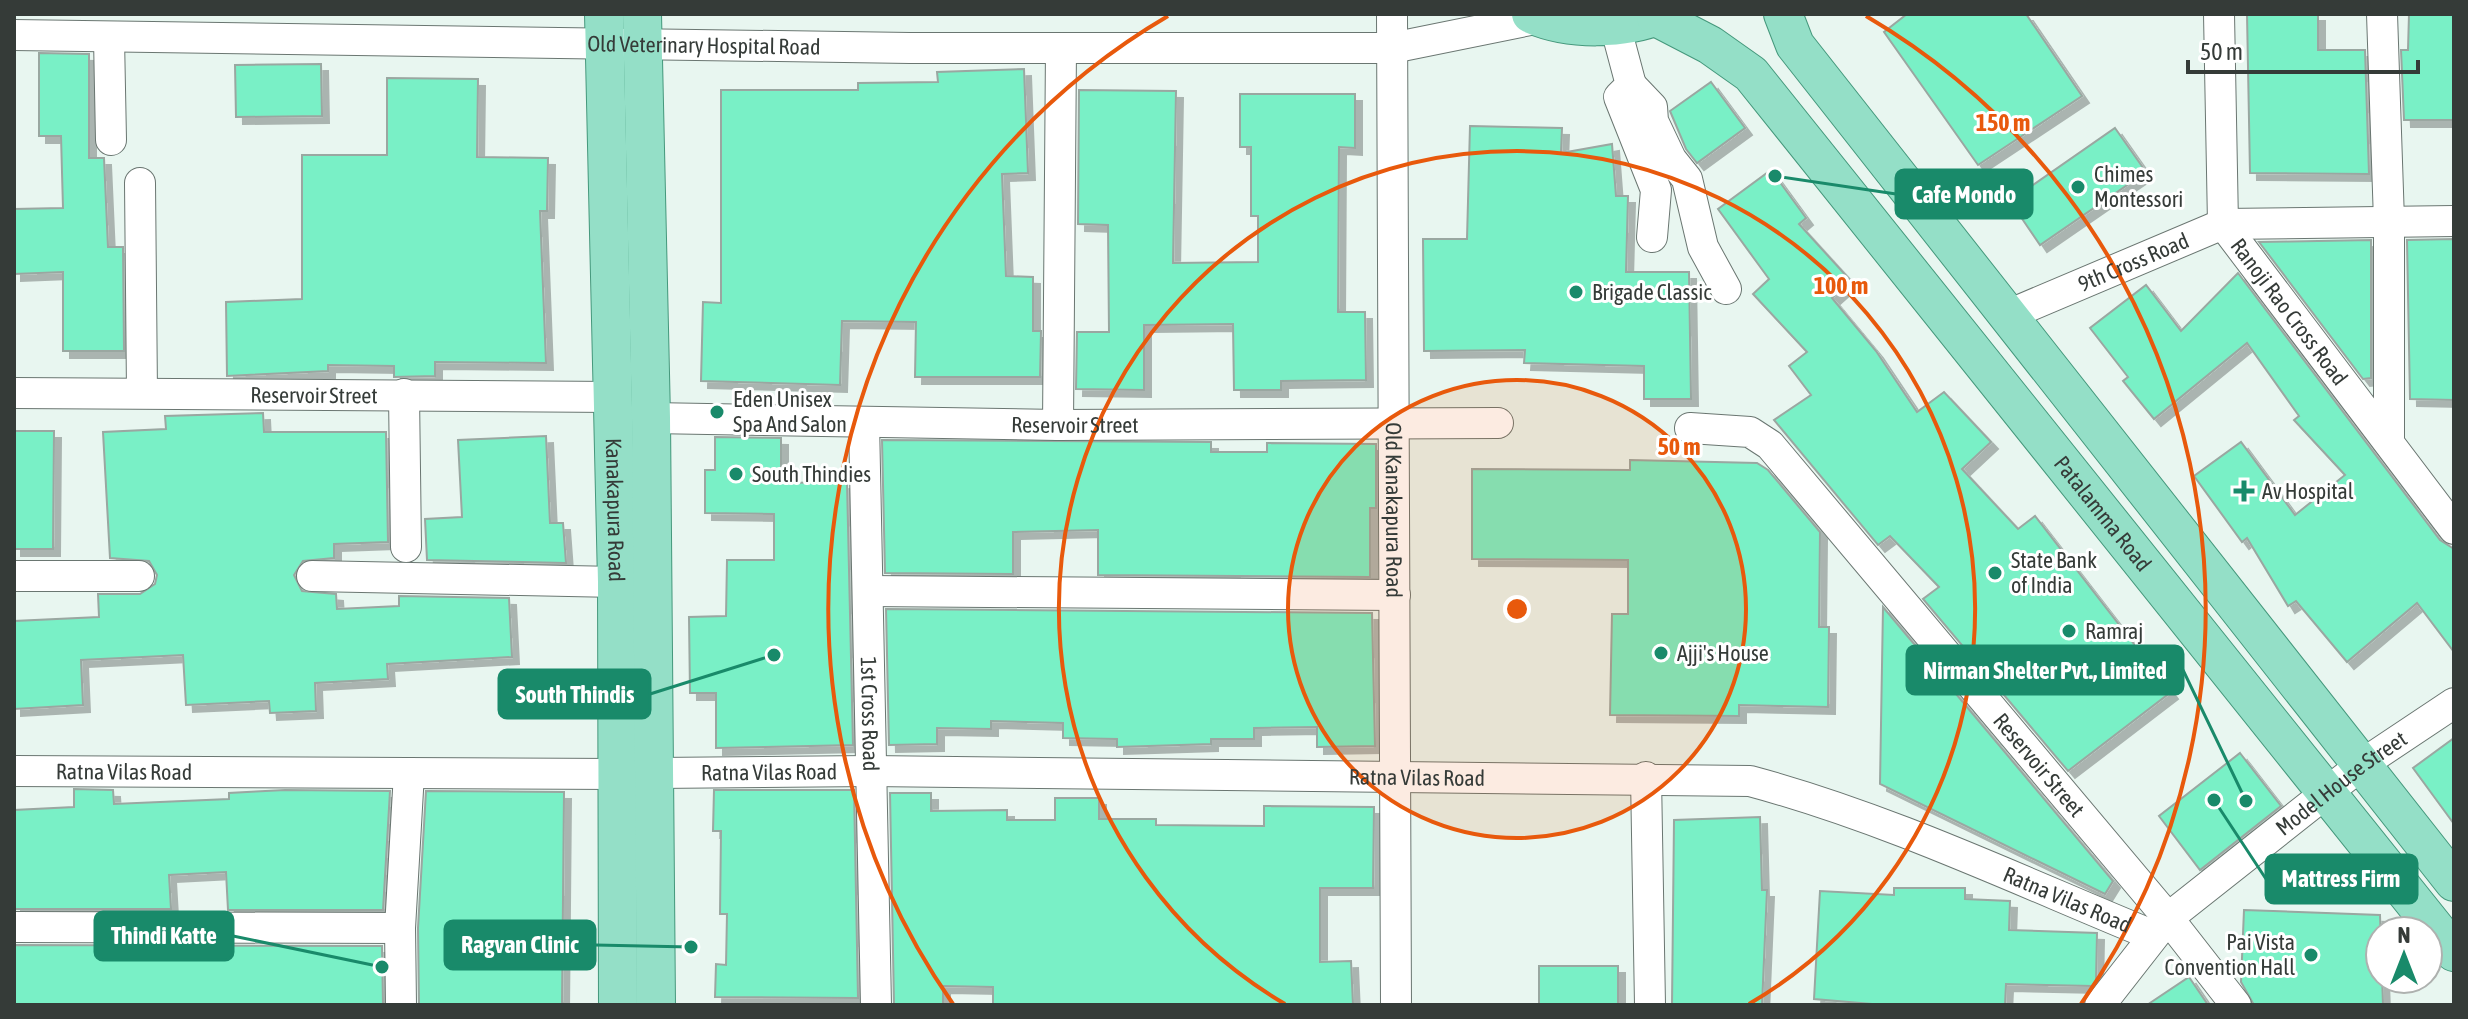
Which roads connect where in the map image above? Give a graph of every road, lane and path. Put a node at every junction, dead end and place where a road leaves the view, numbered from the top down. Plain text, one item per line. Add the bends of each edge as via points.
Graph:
1 (1392, 14) edge
2 (2219, 14) edge
3 (2382, 14) edge
4 (1659, 15) edge
5 (1536, 16) edge
6 (1615, 25) junction
7 (604, 28) edge
8 (642, 29) edge
9 (1789, 30) edge
10 (14, 35) edge
11 (109, 38) junction
12 (1061, 48) junction
13 (1392, 48) junction
14 (1631, 85) junction
15 (111, 140) dead end
16 (140, 183) dead end
17 (2389, 221) junction
18 (2454, 221) edge
19 (2223, 224) junction
20 (1652, 237) dead end
21 (1726, 289) dead end
22 (2008, 315) junction
23 (14, 393) edge
24 (142, 393) junction
25 (404, 394) junction
26 (614, 397) junction
27 (651, 418) junction
28 (864, 422) junction
29 (1393, 423) junction
30 (1498, 423) dead end
31 (1058, 425) junction
32 (1690, 428) dead end
33 (2389, 440) junction
34 (2454, 529) edge
35 (406, 547) dead end
36 (14, 576) edge
37 (139, 576) dead end
38 (312, 576) dead end
39 (617, 582) junction
40 (868, 591) junction
41 (1395, 595) junction
42 (2454, 703) edge
43 (2364, 763) junction
44 (14, 771) edge
45 (871, 771) junction
46 (409, 773) junction
47 (637, 773) junction
48 (1393, 777) junction
49 (1646, 777) junction
50 (2328, 795) junction
51 (2454, 882) edge
52 (14, 927) edge
53 (2160, 927) junction
54 (400, 928) junction
55 (2454, 952) edge
56 (401, 1005) edge
57 (618, 1005) edge
58 (656, 1005) edge
59 (876, 1005) edge
60 (1396, 1005) edge
61 (1650, 1005) edge
62 (2100, 1005) edge
63 (2236, 1005) edge

1 - 13 street, Old Kanakapura Road
2 - 19 street, Ranoji Rao Cross Road
3 - 17 street
4 - 6 main road
4 - 50 main road, Patalamma Road via 1751,74
5 - 6 main road via 1578,25
5 - 13 street, Old Veterinary Hospital Road
6 - 14 street
7 - 8 street, Old Veterinary Hospital Road
7 - 11 street, Old Veterinary Hospital Road
7 - 26 main road, Kanakapura Road
8 - 12 street, Old Veterinary Hospital Road
8 - 27 main road, Kanakapura Road
9 - 22 main road
10 - 11 street, Old Veterinary Hospital Road
11 - 15 street
12 - 13 street, Old Veterinary Hospital Road
12 - 31 street
13 - 29 street, Old Kanakapura Road
14 - 20 street via 1619,97 1656,190
14 - 21 street via 1652,107 1665,146 1687,179 1703,247
16 - 24 street
17 - 18 street, 9th Cross Road
17 - 19 street, 9th Cross Road
17 - 33 street
19 - 22 street, 9th Cross Road
19 - 33 street, Ranoji Rao Cross Road
22 - 43 main road
23 - 24 street, Reservoir Street
24 - 25 street, Reservoir Street
25 - 26 street, Reservoir Street
25 - 35 street
26 - 39 main road, Kanakapura Road
27 - 28 street, Reservoir Street
27 - 47 main road, Kanakapura Road
28 - 31 street, Reservoir Street
28 - 40 street, 1st Cross Road
29 - 30 street, Reservoir Street
29 - 31 street, Reservoir Street
29 - 41 street, Old Kanakapura Road
32 - 53 street, Reservoir Street via 1750,432 1770,445
33 - 34 street, Ranoji Rao Cross Road
36 - 37 street
38 - 39 street
39 - 47 main road, Kanakapura Road
40 - 41 street
40 - 45 street, 1st Cross Road
41 - 48 street, Old Kanakapura Road
42 - 43 street, Model House Street
43 - 50 street, Model House Street
43 - 51 main road
44 - 46 street, Ratna Vilas Road
45 - 47 street, Ratna Vilas Road
45 - 48 street, Ratna Vilas Road
45 - 59 street, 1st Cross Road
46 - 47 street, Ratna Vilas Road
46 - 54 street
47 - 57 main road, Kanakapura Road
47 - 58 main road, Kanakapura Road
48 - 49 street, Ratna Vilas Road
48 - 60 street, Old Kanakapura Road
49 - 53 street, Ratna Vilas Road via 1750,781 1793,793
49 - 61 street
50 - 53 street, Model House Street
50 - 55 main road, Patalamma Road
52 - 54 street
53 - 62 street, Model House Street
53 - 63 street, Reservoir Street
54 - 56 street

